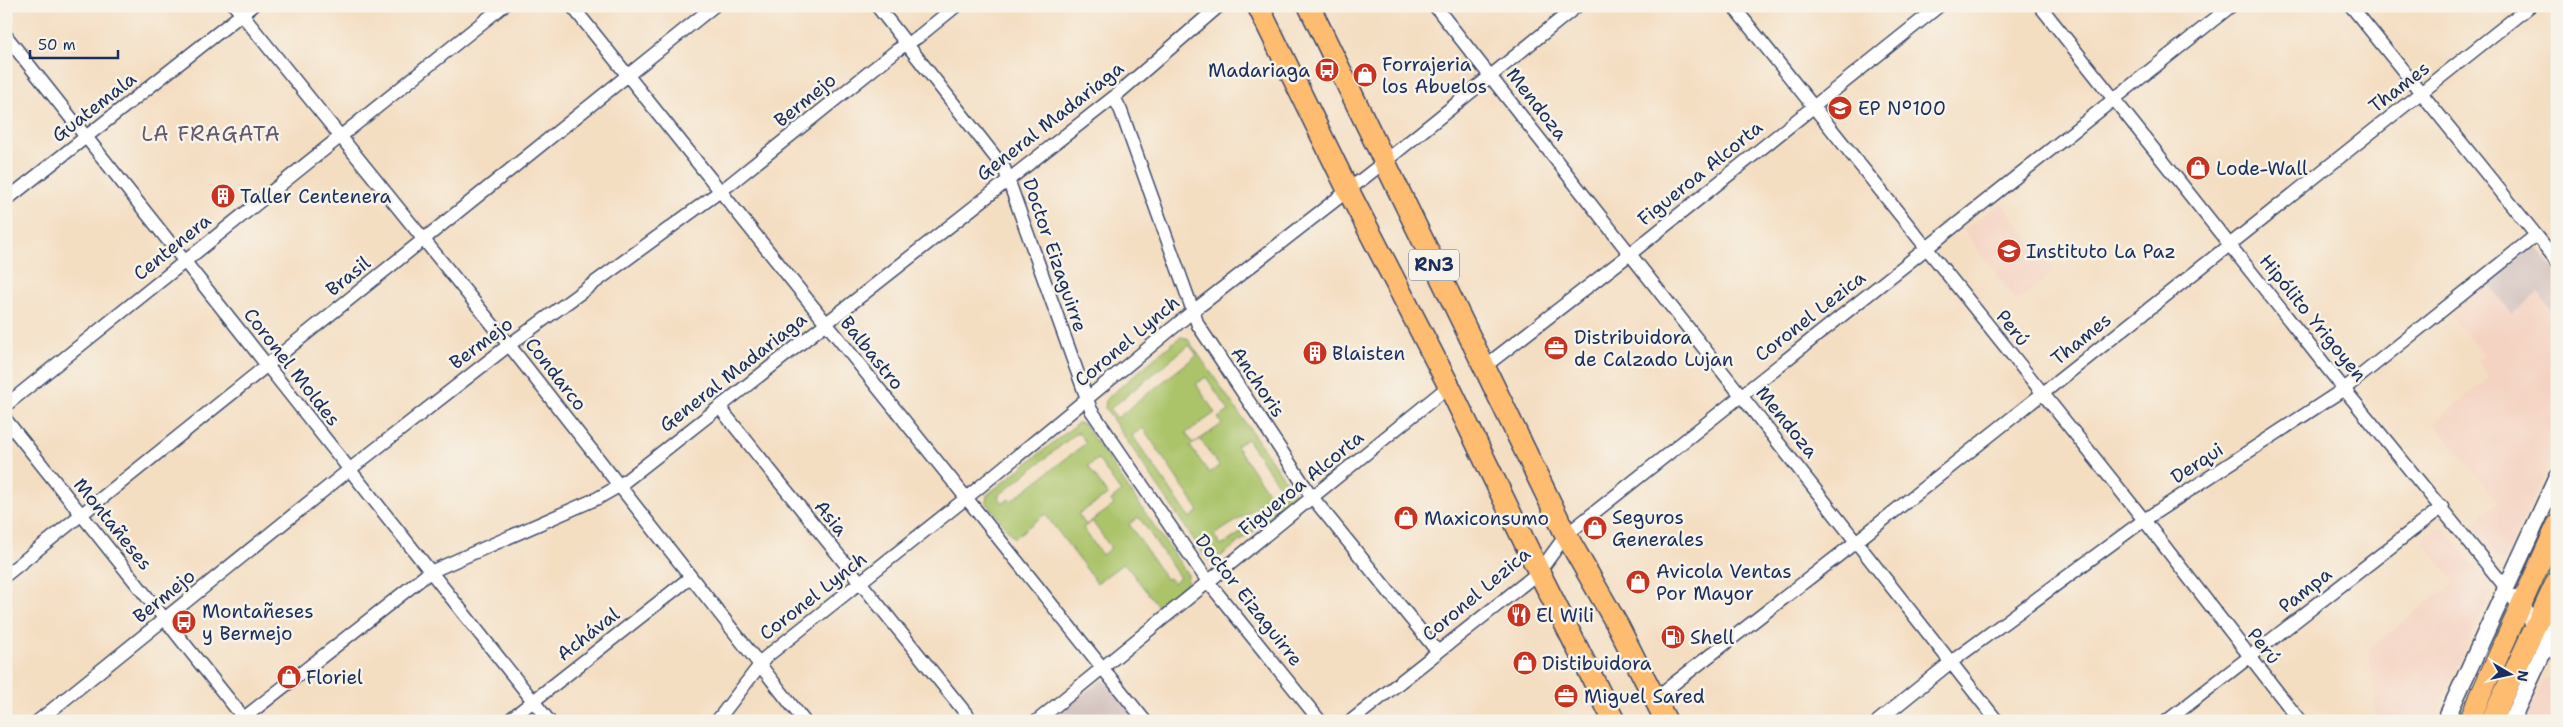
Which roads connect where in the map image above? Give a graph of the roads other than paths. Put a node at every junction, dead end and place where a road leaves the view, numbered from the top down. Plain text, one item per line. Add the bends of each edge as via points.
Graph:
1 (503, 6) edge
2 (572, 6) edge
3 (714, 6) edge
4 (878, 6) edge
5 (956, 6) edge
6 (1219, 6) edge
7 (1258, 6) edge
8 (1309, 6) edge
9 (1436, 6) edge
10 (1577, 6) edge
11 (1734, 6) edge
12 (1938, 6) edge
13 (2040, 6) edge
14 (2231, 6) edge
15 (2351, 6) edge
16 (2530, 6) edge
17 (243, 9) edge
18 (6, 36) edge
19 (907, 44) junction
20 (1491, 76) junction
21 (627, 78) junction
22 (2421, 93) junction
23 (1114, 96) junction
24 (2113, 99) junction
25 (1812, 106) junction
26 (341, 137) junction
27 (86, 138) junction
28 (1383, 163) junction
29 (1008, 177) junction
30 (720, 190) junction
31 (1348, 190) junction
32 (6, 200) edge
33 (2535, 236) junction
34 (425, 238) junction
35 (2229, 245) junction
36 (1926, 249) junction
37 (1630, 254) junction
38 (185, 260) junction
39 (2557, 262) edge
40 (1192, 312) junction
41 (825, 324) junction
42 (509, 345) junction
43 (266, 366) junction
44 (1484, 367) junction
45 (1449, 386) junction
46 (2344, 389) junction
47 (2043, 394) junction
48 (1741, 395) junction
49 (1086, 400) junction
50 (6, 405) edge
51 (720, 408) junction
52 (6, 420) edge
53 (349, 470) junction
54 (2557, 477) edge
55 (619, 486) junction
56 (1312, 497) junction
57 (966, 499) junction
58 (2442, 507) junction
59 (81, 515) junction
60 (2144, 520) junction
61 (2557, 525) edge
62 (1566, 535) junction
63 (1857, 541) junction
64 (430, 572) junction
65 (1539, 572) junction
66 (6, 575) edge
67 (691, 577) junction
68 (2557, 580) edge
69 (1209, 583) junction
70 (860, 584) junction
71 (2507, 589) junction
72 (2521, 607) junction
73 (165, 619) junction
74 (2557, 622) edge
75 (2547, 640) edge
76 (1437, 651) junction
77 (2249, 657) junction
78 (1951, 662) junction
79 (760, 664) junction
80 (1102, 668) junction
81 (1654, 699) junction
82 (533, 701) junction
83 (243, 720) edge
84 (38, 721) edge
85 (508, 721) edge
86 (549, 721) edge
87 (717, 721) edge
88 (804, 721) edge
89 (972, 721) edge
90 (1037, 721) edge
91 (1146, 721) edge
92 (1320, 721) edge
93 (1351, 721) edge
94 (1614, 721) edge
95 (1666, 721) edge
96 (1878, 721) edge
97 (1997, 721) edge
98 (2167, 721) edge
99 (2300, 721) edge
100 (2445, 721) edge
101 (2469, 721) edge
102 (2491, 721) edge
103 (2511, 721) edge

1 - 26 street, Centenera
2 - 21 street, Balbastro
3 - 21 street, Brasil
4 - 19 street, Doctor Eizaguirre
5 - 19 street, Bermejo
6 - 23 street, General Madariaga
7 - 31 highway, RN3
8 - 28 highway, RN3
9 - 20 street, Mendoza
10 - 20 street, Coronel Lynch
11 - 25 street, Perú
12 - 25 street, Figueroa Alcorta
13 - 24 street, Hipólito Yrigoyen
14 - 24 street, Coronel Lezica
15 - 22 street
16 - 22 street, Thames
17 - 26 street, Condarco
17 - 27 street, Guatemala
18 - 27 street, Coronel Moldes
19 - 29 street, Doctor Eizaguirre via 1001,162
19 - 30 street, Bermejo
20 - 28 street, Coronel Lynch
20 - 37 street, Mendoza
21 - 30 street, Balbastro
21 - 34 street, Brasil
22 - 33 street
22 - 35 street, Thames
23 - 29 street, General Madariaga
23 - 40 street, Anchoris
24 - 35 street, Hipólito Yrigoyen
24 - 36 street, Coronel Lezica
25 - 36 street, Perú
25 - 37 street, Figueroa Alcorta
26 - 34 street, Condarco
26 - 38 street, Centenera
27 - 32 street, Guatemala
27 - 38 street, Coronel Moldes
28 - 31 street, Coronel Lynch
28 - 44 highway, RN3
29 - 41 street, General Madariaga
29 - 49 street, Doctor Eizaguirre
30 - 41 street, Balbastro
30 - 42 street, Bermejo
31 - 40 street, Coronel Lynch
31 - 45 highway, RN3
33 - 39 street
33 - 46 street, Derqui
34 - 42 street, Condarco
34 - 43 street, Brasil
35 - 46 street, Hipólito Yrigoyen
35 - 47 street, Thames
36 - 47 street, Perú
36 - 48 street, Coronel Lezica
37 - 44 street, Figueroa Alcorta
37 - 48 street, Mendoza
38 - 43 street, Coronel Moldes
38 - 50 street, Centenera
40 - 49 street, Coronel Lynch
40 - 56 street, Anchoris
41 - 51 street, General Madariaga
41 - 57 street, Balbastro
42 - 53 street, Bermejo
42 - 55 street, Condarco
43 - 53 street, Coronel Moldes
43 - 59 street, Brasil
44 - 62 highway, RN3
45 - 56 street, Figueroa Alcorta
45 - 65 highway, RN3
46 - 58 street, Hipólito Yrigoyen
46 - 60 street, Derqui
47 - 60 street, Perú
47 - 63 street, Thames
48 - 62 street, Coronel Lezica
48 - 63 street, Mendoza
49 - 57 street, Coronel Lynch
49 - 69 street, Doctor Eizaguirre
51 - 55 street, General Madariaga
51 - 70 street, Asia
52 - 59 street, Montañeses
53 - 64 street, Coronel Moldes
53 - 73 street, Bermejo
54 - 71 street
55 - 64 street, General Madariaga
55 - 67 street, Condarco
56 - 69 street, Figueroa Alcorta
56 - 76 street, Anchoris
57 - 70 street, Coronel Lynch
57 - 80 street, Balbastro
58 - 71 street, Hipólito Yrigoyen
58 - 77 street, Pampa
59 - 66 street, Brasil
59 - 73 street, Montañeses
60 - 77 street, Perú
60 - 78 street, Derqui
61 - 72 main road
62 - 65 street, Coronel Lezica
62 - 81 highway, RN3 via 1618,626
63 - 78 street, Mendoza
63 - 81 street, Thames
64 - 82 street, Coronel Moldes
64 - 83 street, General Madariaga
65 - 76 street, Coronel Lezica
65 - 94 highway, RN3
67 - 79 street, Condarco
67 - 82 street, Achával
68 - 75 main road
69 - 80 street, Figueroa Alcorta
69 - 92 street, Doctor Eizaguirre
70 - 79 street, Coronel Lynch
70 - 89 street, Asia
71 - 72 street, Hipólito Yrigoyen
71 - 100 street
72 - 75 street, Hipólito Yrigoyen
72 - 101 main road
73 - 83 street, Montañeses
73 - 84 street, Bermejo
74 - 75 street
75 - 102 main road
75 - 103 street
76 - 93 street, Coronel Lezica
77 - 98 street, Pampa
77 - 99 street, Perú
78 - 96 street, Derqui
78 - 97 street, Mendoza
79 - 87 street, Coronel Lynch
79 - 88 street, Condarco
80 - 90 street, Figueroa Alcorta
80 - 91 street, Balbastro
81 - 95 highway, RN3
82 - 85 street, Achával
82 - 86 street, Coronel Moldes

